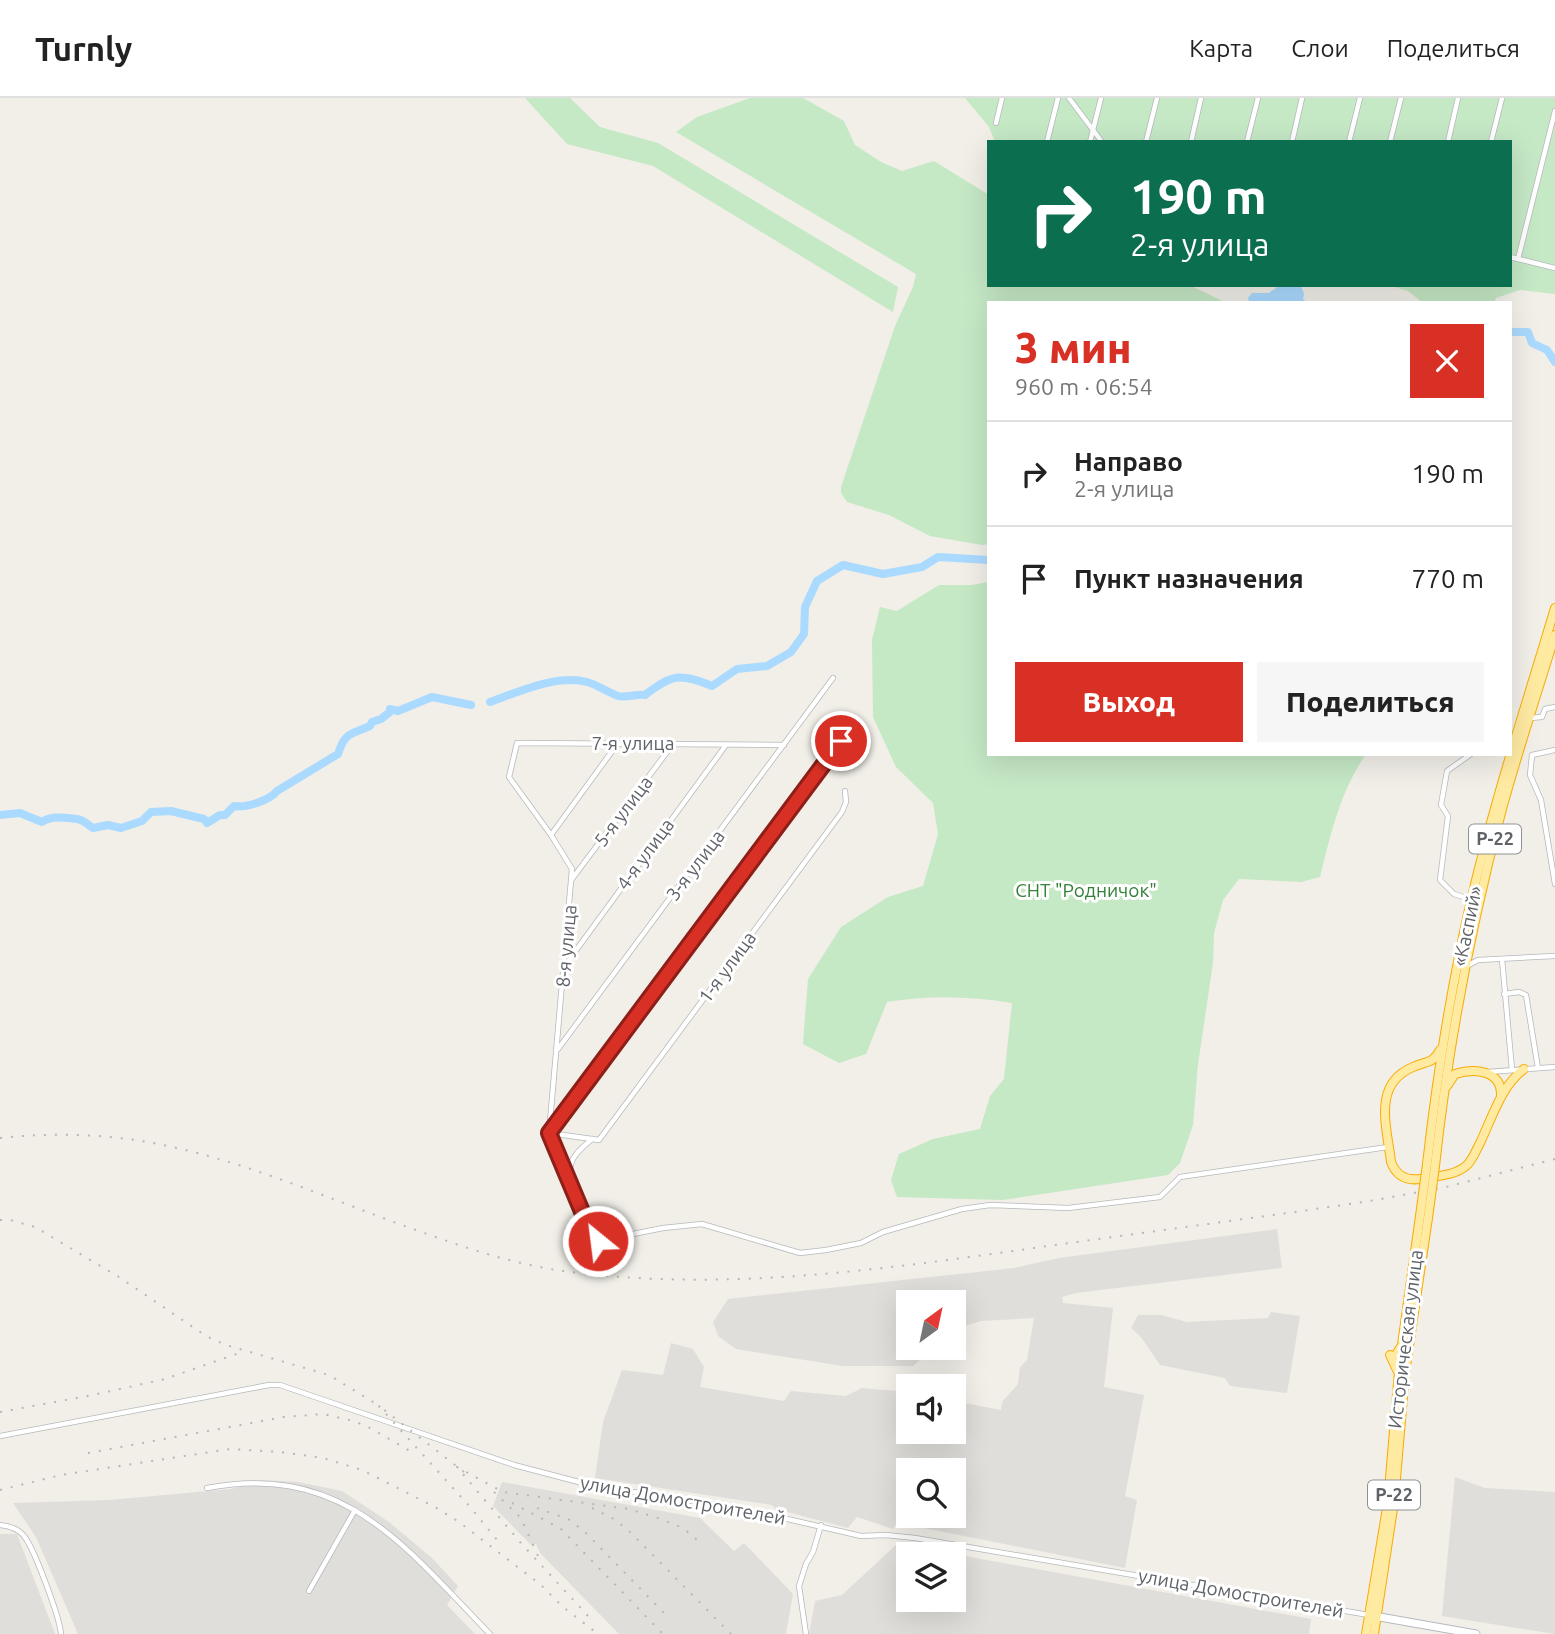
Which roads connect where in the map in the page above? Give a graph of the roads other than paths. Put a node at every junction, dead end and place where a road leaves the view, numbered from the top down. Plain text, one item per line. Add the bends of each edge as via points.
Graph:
1 (1002, 98) edge
2 (1058, 98) edge
3 (1069, 98) edge
4 (1101, 98) edge
5 (1157, 98) edge
6 (1202, 98) edge
7 (1258, 98) edge
8 (1303, 98) edge
9 (1360, 98) edge
10 (1401, 98) edge
11 (1458, 98) edge
12 (1502, 98) edge
13 (1555, 111) edge
14 (996, 123) dead end
15 (1093, 130) junction
16 (1048, 140) edge
17 (1090, 140) edge
18 (1100, 140) edge
19 (1146, 140) edge
20 (1192, 140) edge
21 (1248, 140) edge
22 (1292, 140) edge
23 (1350, 140) edge
24 (1390, 140) edge
25 (1448, 140) edge
26 (1492, 140) edge
27 (1512, 258) edge
28 (1518, 259) junction
29 (1555, 268) edge
30 (1555, 608) edge
31 (1555, 635) edge
32 (833, 678) dead end
33 (1555, 707) edge
34 (1520, 722) edge
35 (841, 741) dead end
36 (619, 742) junction
37 (673, 743) junction
38 (726, 744) junction
39 (784, 745) junction
40 (1555, 750) edge
41 (1512, 751) edge
42 (1468, 756) edge
43 (1511, 756) edge
44 (509, 777) joint
45 (845, 792) dead end
46 (551, 835) junction
47 (572, 879) junction
48 (1555, 884) edge
49 (1471, 900) junction
50 (1470, 948) junction
51 (1555, 956) edge
52 (1502, 959) junction
53 (1478, 960) junction
54 (565, 965) junction
55 (1466, 966) junction
56 (1504, 994) junction
57 (1447, 1045) junction
58 (556, 1051) junction
59 (1421, 1065) junction
60 (1555, 1067) edge
61 (1538, 1068) junction
62 (1524, 1069) junction
63 (1512, 1070) junction
64 (1472, 1071) junction
65 (1487, 1072) junction
66 (1443, 1095) junction
67 (1501, 1097) junction
68 (1434, 1101) junction
69 (549, 1133) junction
70 (596, 1140) junction
71 (1389, 1147) junction
72 (1431, 1165) junction
73 (569, 1182) junction
74 (1424, 1217) junction
75 (0, 1436) edge
76 (207, 1488) dead end
77 (355, 1510) junction
78 (0, 1525) edge
79 (821, 1525) junction
80 (309, 1591) dead end
81 (1373, 1616) junction
82 (61, 1634) edge
83 (490, 1634) edge
84 (806, 1634) edge
85 (1366, 1634) edge
86 (1374, 1634) edge
87 (1476, 1634) edge

1 - 14 street
2 - 16 street
3 - 15 street
4 - 15 street
5 - 19 street
6 - 20 street
7 - 21 street
8 - 22 street
9 - 23 street
10 - 24 street
11 - 25 street
12 - 26 street
13 - 28 street
15 - 17 street
15 - 18 street
27 - 28 street
28 - 29 street
30 - 34 highway, «Каспий» / Р-22
31 - 34 highway, «Каспий» / Р-22
32 - 39 street, 3-я улица
33 - 34 street via 1545,709 1542,717
34 - 41 highway, «Каспий» / Р-22
34 - 50 highway, «Каспий» / Р-22
35 - 69 street
36 - 37 street, 7-я улица
36 - 44 street, 7-я улица via 517,743
36 - 46 street
37 - 38 street, 7-я улица
37 - 47 street, 5-я улица
38 - 39 street, 7-я улица
38 - 54 street, 4-я улица
39 - 58 street, 3-я улица
40 - 48 street via 1532,755 1530,775 1541,800
42 - 49 street via 1447,771 1441,804 1448,828 1440,880 1454,894
43 - 49 highway, «Каспий» / Р-22
44 - 46 street, 8-я улица
45 - 70 street, 1-я улица via 842,811
46 - 47 street, 8-я улица via 572,869
47 - 54 street, 8-я улица
49 - 57 highway, «Каспий» / Р-22
50 - 53 street
50 - 55 highway, «Каспий» / Р-22
51 - 52 street
52 - 53 street
52 - 56 street
53 - 55 street
54 - 58 street, 8-я улица
55 - 57 highway, «Каспий» / Р-22
56 - 61 street via 1526,995
56 - 63 street
57 - 59 highway via 1435,1059
57 - 64 highway via 1458,1068
57 - 66 highway, Историческая улица / Р-22
57 - 68 highway, Историческая улица / Р-22
58 - 69 street, 8-я улица
59 - 68 highway via 1433,1074
59 - 71 highway via 1399,1076 1385,1095
60 - 61 street
61 - 62 street
62 - 63 street
62 - 67 highway
63 - 65 street
64 - 65 highway
64 - 66 highway via 1455,1074
65 - 67 highway via 1496,1077
66 - 72 highway, Историческая улица / Р-22
67 - 71 highway via 1474,1155 1458,1170 1406,1179 1394,1169
68 - 72 highway, Историческая улица / Р-22
69 - 70 street
69 - 73 street
70 - 73 street, 1-я улица via 574,1157
71 - 73 street via 1180,1177 1160,1196 1068,1208 990,1205 962,1209 883,1232 862,1243 800,1253 702,1224 598,1241
72 - 74 highway, Историческая улица / Р-22, bridge
74 - 81 highway, Историческая улица / Р-22 via 1398,1373
74 - 81 highway, Историческая улица / Р-22 via 1394,1502
75 - 79 street, улица Домостроителей via 280,1385 514,1465 594,1486
76 - 77 street via 234,1483 298,1487
77 - 80 street
77 - 83 street via 397,1538
78 - 82 street via 13,1527 25,1537
79 - 81 street, улица Домостроителей via 861,1536 915,1538
79 - 84 street via 799,1586
81 - 85 highway, Историческая улица / Р-22
81 - 86 highway, Историческая улица / Р-22
81 - 87 main road

